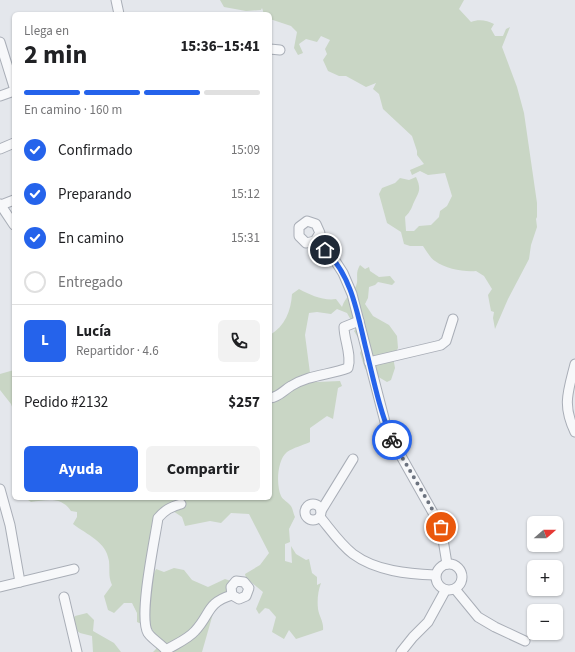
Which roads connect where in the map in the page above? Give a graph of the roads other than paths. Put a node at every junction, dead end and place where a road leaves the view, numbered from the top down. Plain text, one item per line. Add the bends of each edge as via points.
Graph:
1 (116, 0) edge
2 (119, 12) edge
3 (0, 42) edge
4 (272, 49) edge
5 (280, 50) dead end
6 (12, 81) edge
7 (12, 92) edge
8 (0, 96) edge
9 (12, 144) edge
10 (0, 149) edge
11 (12, 201) edge
12 (0, 205) edge
13 (12, 222) edge
14 (315, 241) dead end
15 (453, 319) dead end
16 (359, 321) junction
17 (369, 362) junction
18 (575, 364) edge
19 (272, 397) edge
20 (575, 432) edge
21 (353, 459) dead end
22 (0, 489) edge
23 (181, 504) dead end
24 (447, 564) junction
25 (74, 569) dead end
26 (435, 575) junction
27 (20, 582) junction
28 (0, 588) edge
29 (455, 589) junction
30 (445, 591) junction
31 (232, 594) dead end
32 (64, 597) dead end
33 (525, 641) dead end
34 (166, 651) edge
35 (77, 652) edge
36 (401, 652) edge

1 - 2 street
3 - 6 street
4 - 5 street
7 - 8 street
9 - 10 street
11 - 12 street
12 - 13 street
14 - 16 street via 334,259 343,273
15 - 17 street via 446,341 441,345
16 - 17 street
16 - 19 street via 344,327 350,362 348,368 302,380
17 - 24 street via 384,422 441,527
18 - 20 street via 566,406
21 - 26 street via 320,514 335,536 363,560 407,574
22 - 27 street via 10,525
23 - 34 street via 171,506 158,518 147,584 145,624 148,633
24 - 26 street via 438,568
24 - 29 street via 456,566 462,573 461,582
25 - 27 street
26 - 30 street via 439,587
27 - 28 street
29 - 30 street
29 - 33 street via 478,617
30 - 36 street via 428,622
31 - 34 street via 215,602 190,636
32 - 35 street

